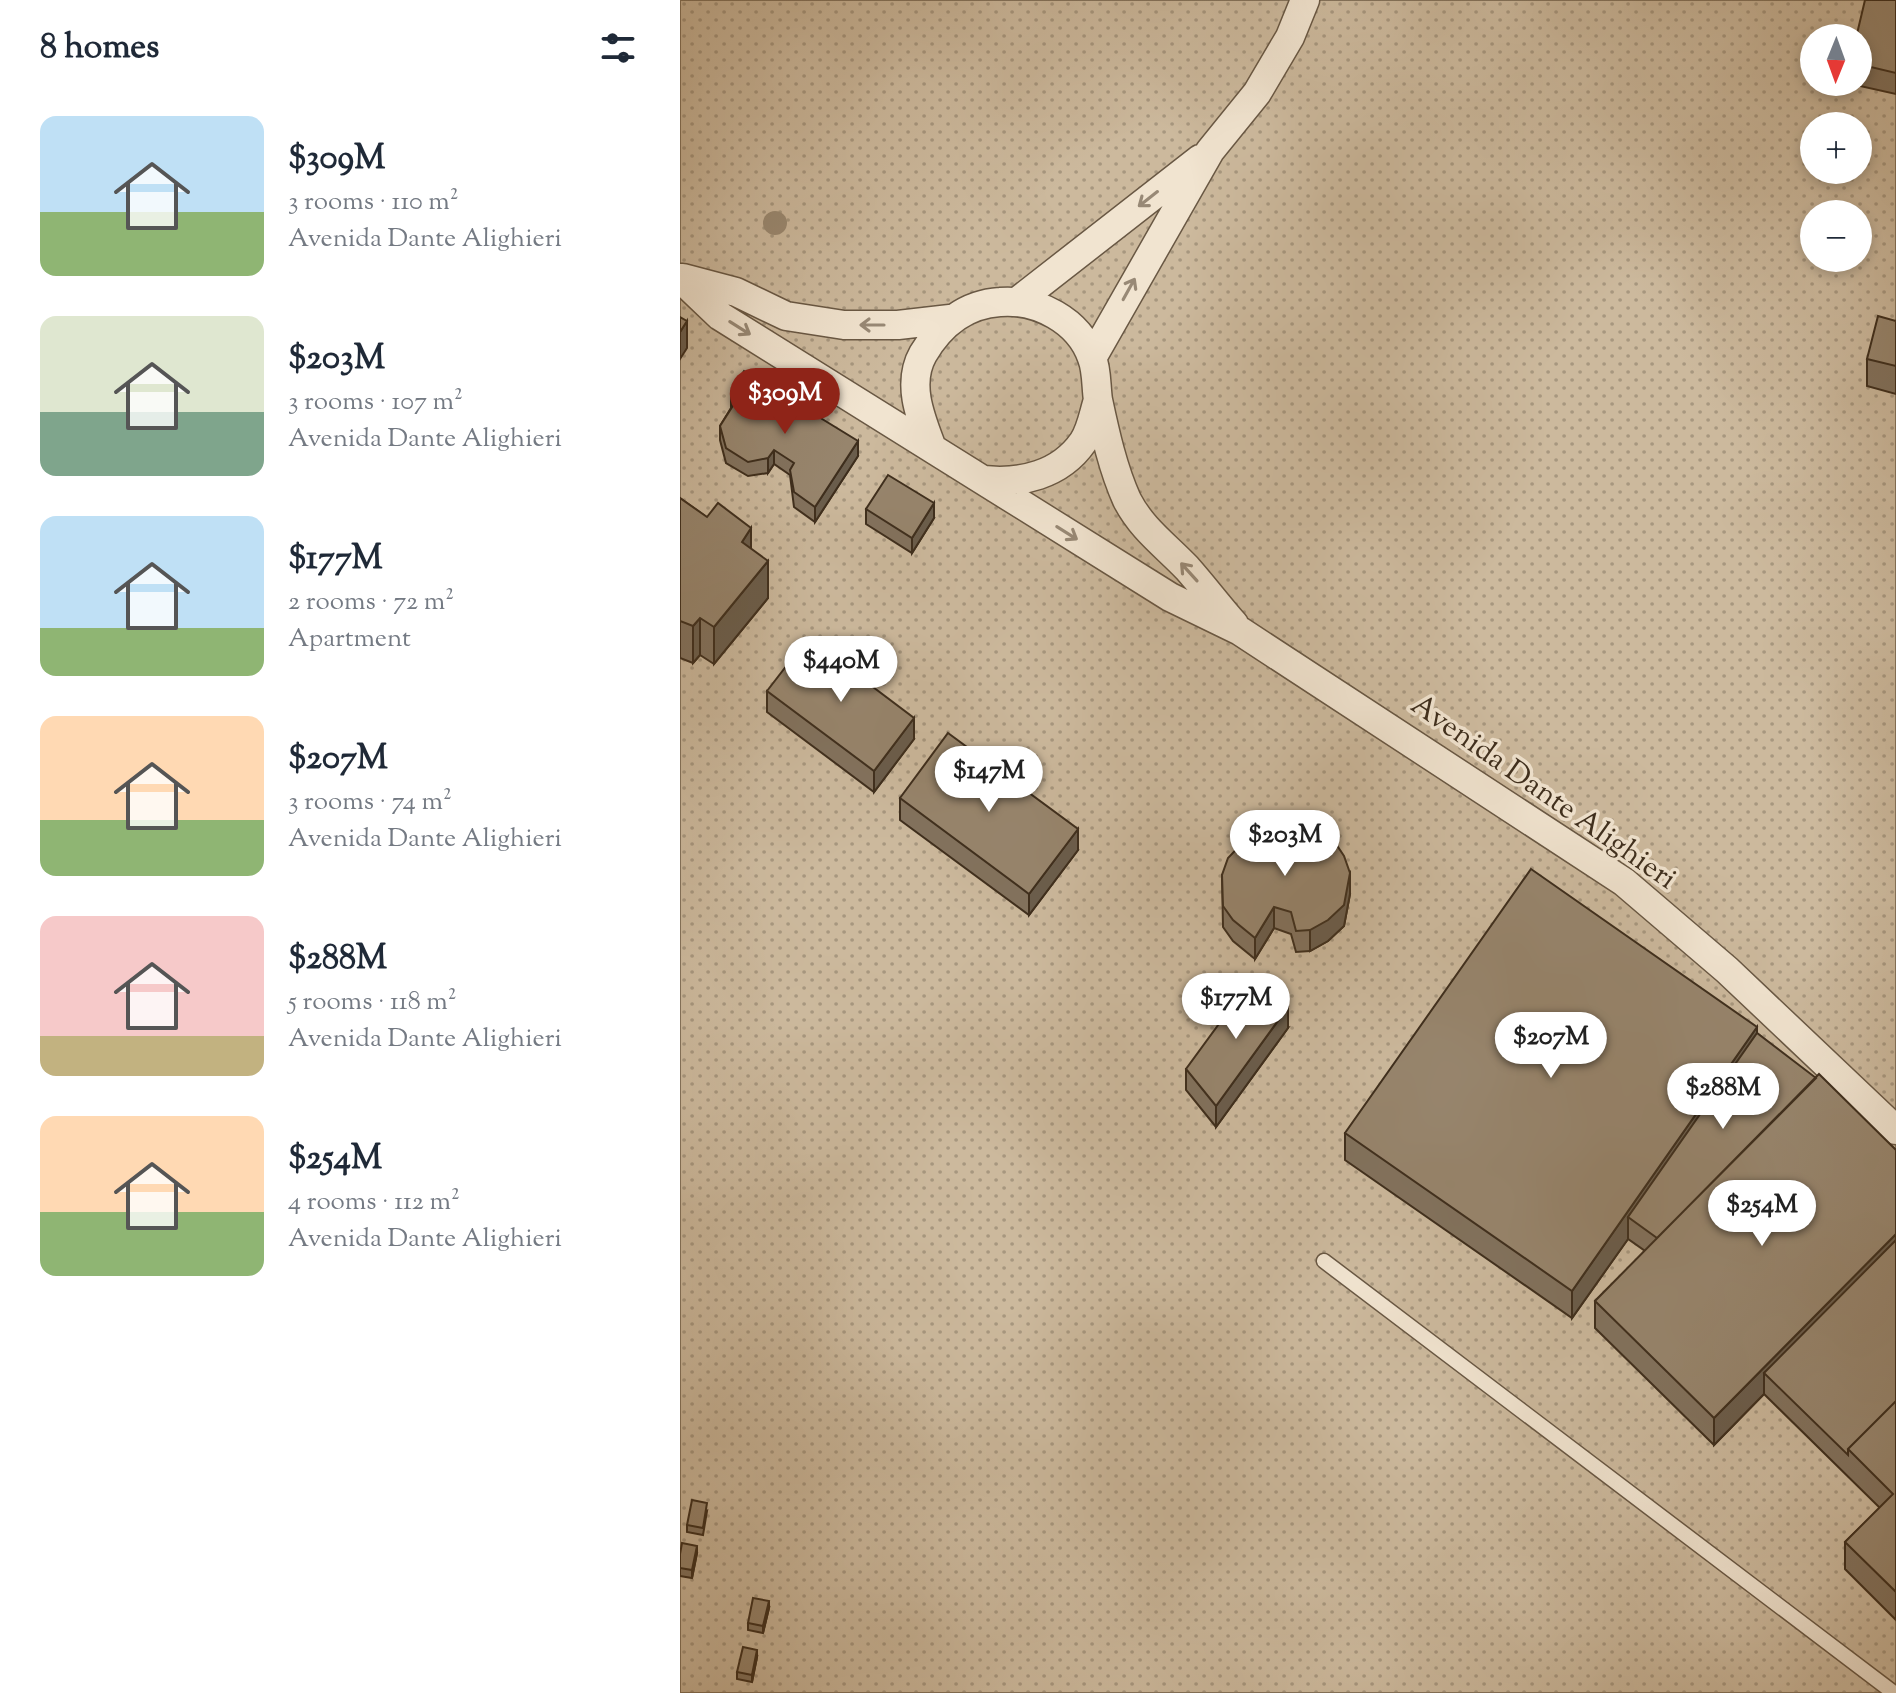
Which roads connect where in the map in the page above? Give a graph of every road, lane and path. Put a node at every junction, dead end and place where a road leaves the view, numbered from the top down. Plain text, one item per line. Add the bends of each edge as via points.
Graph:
1 (1305, 0) edge
2 (1210, 151) junction
3 (680, 278) edge
4 (1018, 301) junction
5 (950, 319) junction
6 (1092, 358) junction
7 (1098, 399) junction
8 (932, 448) junction
9 (983, 480) junction
10 (1240, 631) junction
11 (1896, 1130) edge
12 (1324, 1261) dead end
13 (1894, 1693) edge

1 - 2 street via 1257,93
2 -> 4 street
6 -> 2 street
5 -> 3 street via 898,325 830,323 786,316 736,292
3 -> 8 street via 720,316
4 - 5 street via 982,303
4 - 6 street via 1049,310 1075,330
5 - 8 street via 922,356 919,371 915,403
6 - 7 street
7 - 9 street via 1084,441 1052,471 1010,483
10 -> 7 street, Avenida Dante Alighieri via 1185,566 1149,535 1128,500
8 - 9 street
9 -> 10 street, Avenida Dante Alighieri via 1170,597
10 - 11 street, Avenida Dante Alighieri via 1624,882 1727,970
12 - 13 lane

